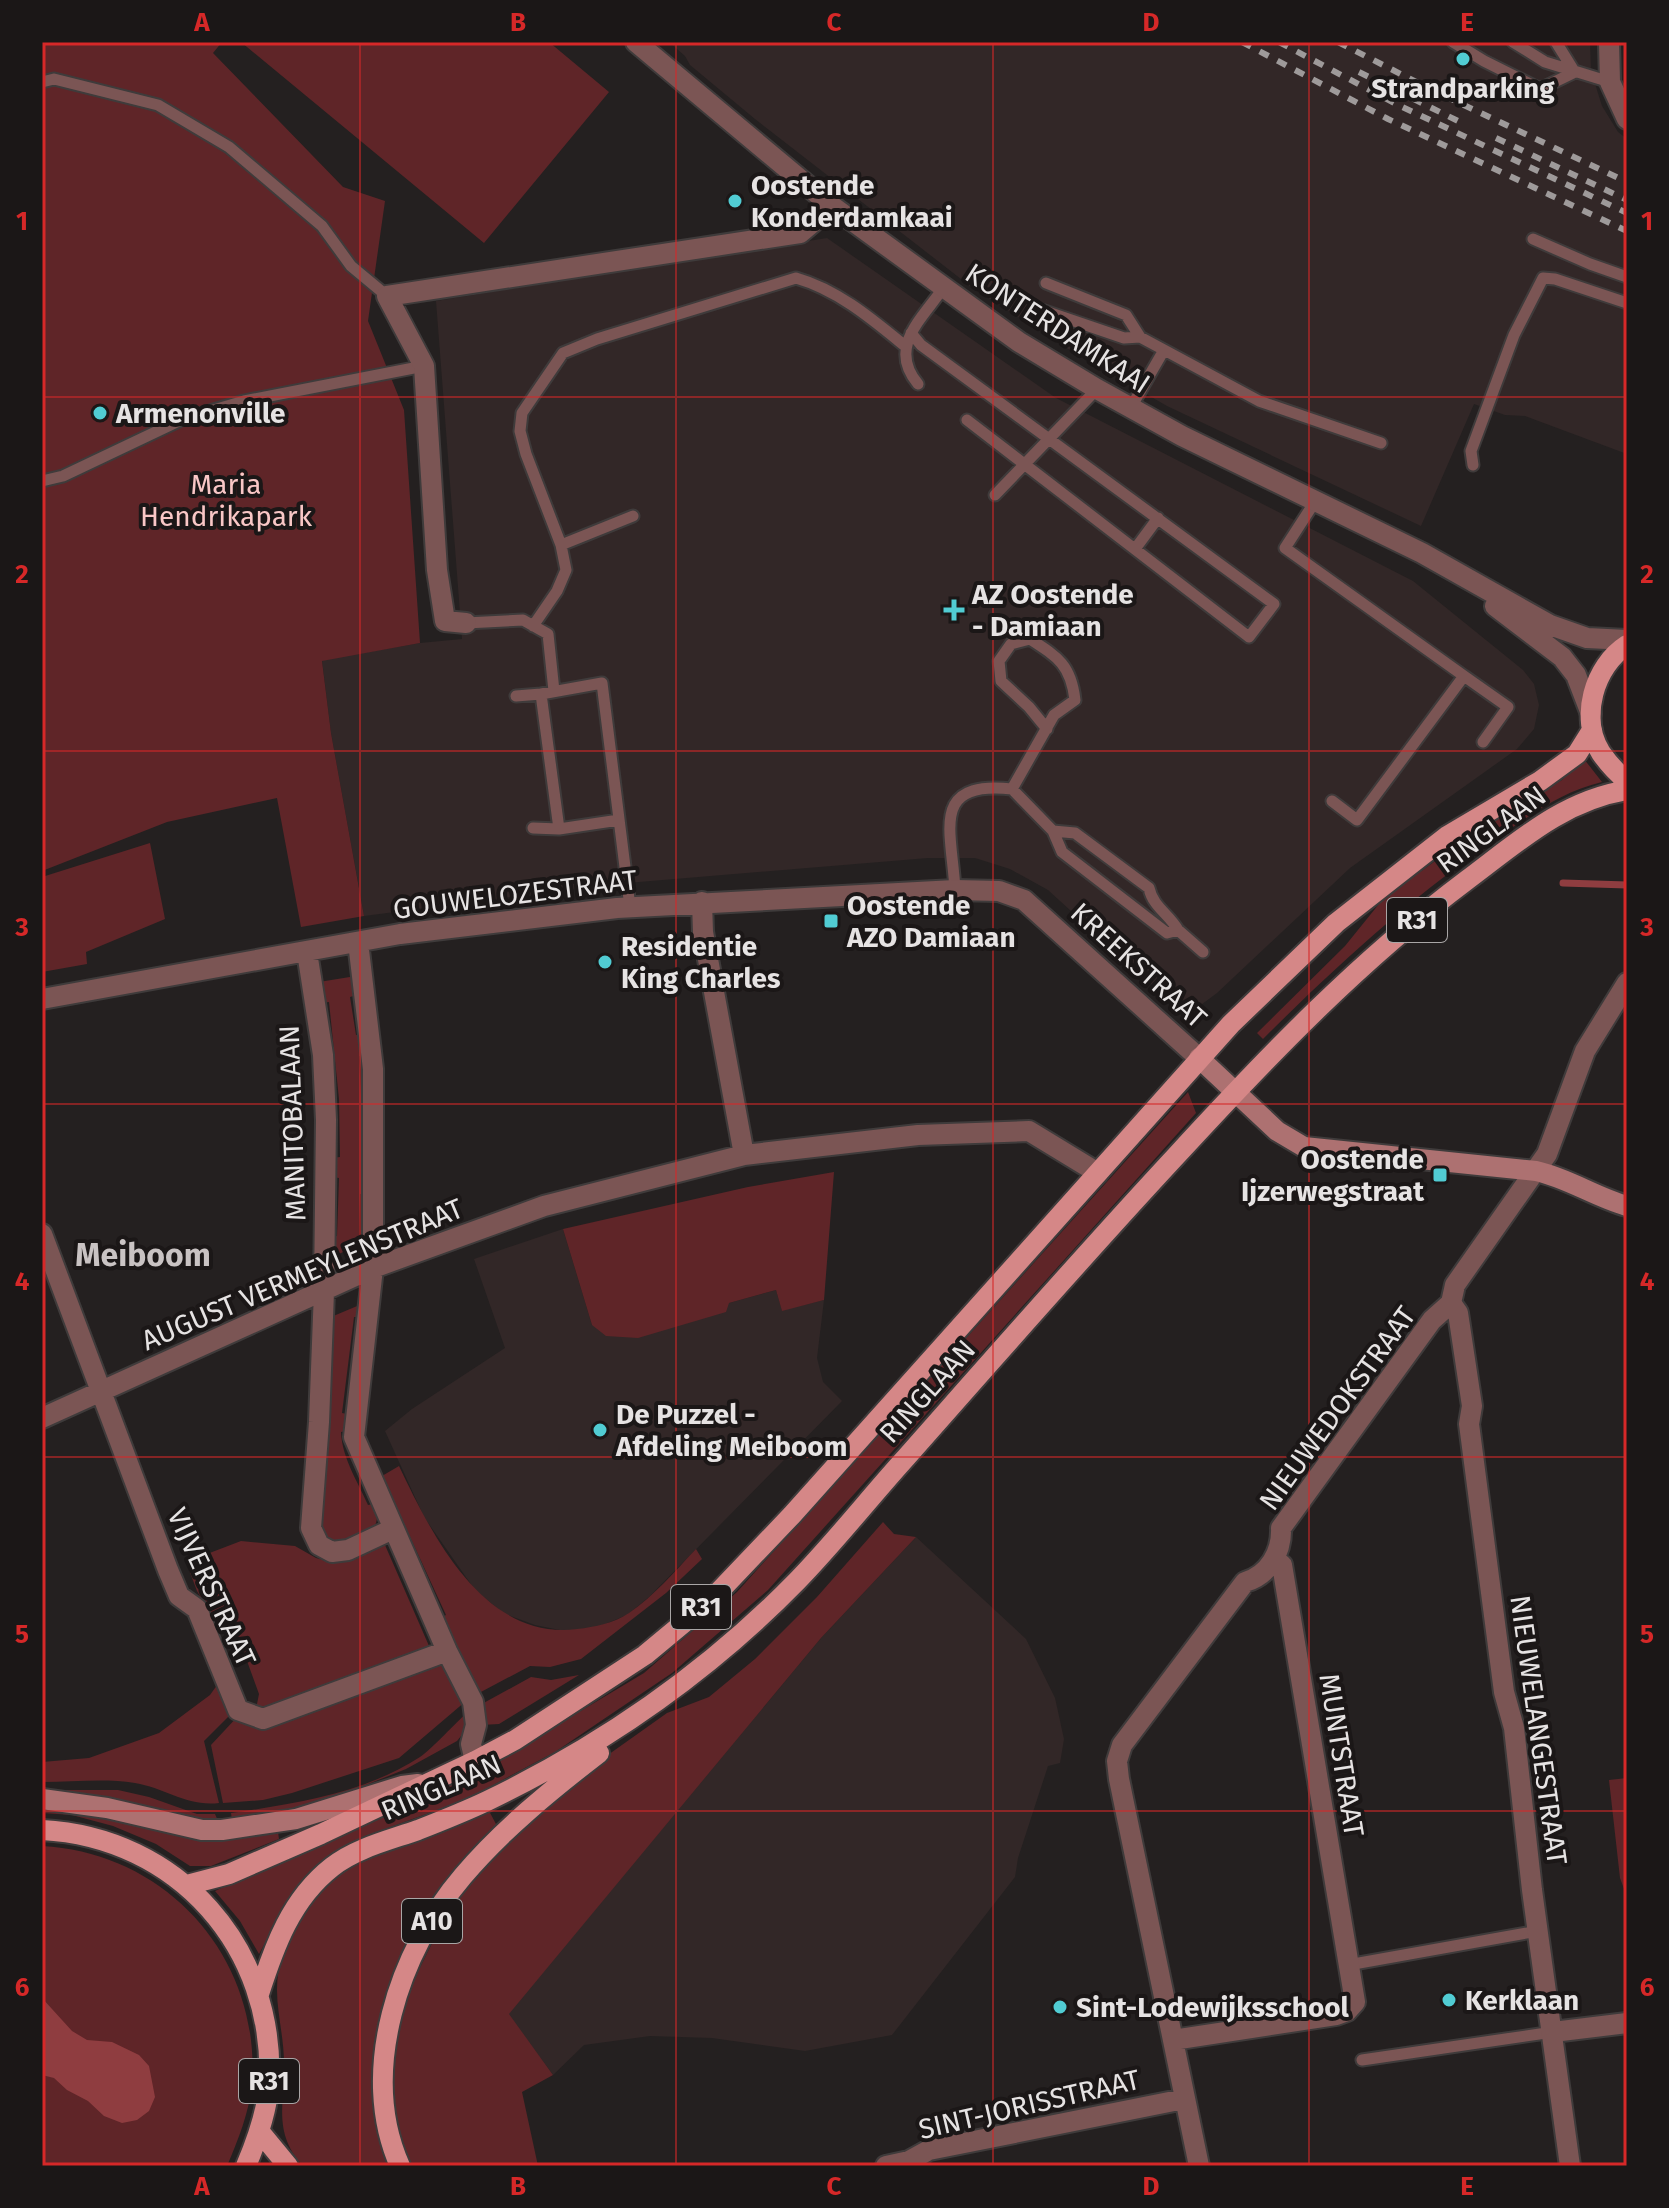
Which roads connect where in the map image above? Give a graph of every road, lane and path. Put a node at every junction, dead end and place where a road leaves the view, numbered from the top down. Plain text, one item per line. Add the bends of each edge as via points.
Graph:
1 (636, 42) edge
2 (1453, 42) edge
3 (1513, 42) edge
4 (1556, 42) edge
5 (1609, 42) edge
6 (1575, 72) junction
7 (42, 82) edge
8 (1610, 82) junction
9 (1627, 119) edge
10 (832, 206) junction
11 (1533, 239) dead end
12 (1627, 277) edge
13 (1046, 283) dead end
14 (944, 287) junction
15 (387, 296) junction
16 (1627, 303) edge
17 (1036, 308) dead end
18 (911, 333) junction
19 (1140, 337) junction
20 (905, 346) junction
21 (1164, 350) junction
22 (424, 366) junction
23 (918, 384) dead end
24 (1097, 389) junction
25 (1130, 409) junction
26 (967, 420) dead end
27 (1048, 439) junction
28 (1381, 443) dead end
29 (1026, 463) junction
30 (1473, 465) dead end
31 (42, 481) edge
32 (995, 495) dead end
33 (1316, 500) junction
34 (633, 516) dead end
35 (1158, 518) junction
36 (561, 545) junction
37 (1135, 549) junction
38 (1451, 571) junction
39 (466, 623) joint
40 (533, 626) junction
41 (1627, 642) edge
42 (1464, 676) junction
43 (554, 691) junction
44 (541, 694) junction
45 (516, 696) dead end
46 (1591, 722) junction
47 (1047, 729) junction
48 (1483, 742) dead end
49 (1627, 781) edge
50 (1012, 789) junction
51 (1627, 790) edge
52 (1332, 801) dead end
53 (619, 820) junction
54 (533, 828) dead end
55 (559, 829) junction
56 (1053, 831) junction
57 (955, 890) junction
58 (999, 891) joint
59 (1152, 901) junction
60 (702, 902) junction
61 (630, 907) junction
62 (1140, 912) junction
63 (1178, 930) junction
64 (358, 942) junction
65 (307, 952) junction
66 (1203, 952) dead end
67 (1627, 983) edge
68 (42, 999) edge
69 (1199, 1058) junction
70 (1234, 1092) junction
71 (744, 1155) junction
72 (1536, 1171) junction
73 (1098, 1173) junction
74 (1627, 1206) edge
75 (42, 1234) edge
76 (373, 1268) junction
77 (324, 1291) junction
78 (1451, 1303) junction
79 (100, 1391) junction
80 (42, 1418) edge
81 (393, 1529) junction
82 (1274, 1559) junction
83 (447, 1651) junction
84 (627, 1723) junction
85 (475, 1761) junction
86 (430, 1782) junction
87 (42, 1799) edge
88 (42, 1830) edge
89 (187, 1885) junction
90 (1538, 1931) junction
91 (1348, 1965) junction
92 (259, 1994) junction
93 (1627, 2023) edge
94 (1553, 2032) junction
95 (1173, 2040) junction
96 (1362, 2060) dead end
97 (1184, 2099) junction
98 (260, 2132) junction
99 (909, 2164) edge
100 (246, 2166) edge
101 (288, 2166) edge
102 (400, 2166) edge
103 (886, 2166) edge
104 (1199, 2166) edge
105 (1570, 2166) edge

1 - 10 street, KONTERDAMKAAI
2 - 6 lane via 1540,89
3 - 6 lane via 1545,62
4 - 6 lane
5 - 8 street
6 - 8 lane
7 - 15 lane via 54,79 158,105 229,147 322,226 351,266
8 - 9 street
10 - 14 street, KONTERDAMKAAI
10 - 15 street via 800,233
11 - 12 lane
13 - 19 lane via 1126,315
14 - 18 lane
14 - 24 street, KONTERDAMKAAI via 1019,342
15 - 22 street
16 - 30 lane via 1543,278 1507,353 1471,451
17 - 19 lane via 1124,338
18 - 20 lane
18 - 27 lane
19 - 21 lane
20 - 23 lane via 909,373
20 - 36 lane via 830,292 796,278 563,353 522,413 520,431
21 - 25 lane
21 - 28 lane via 1259,401
22 - 31 lane via 244,401 183,419
22 - 39 street via 445,621
24 - 25 street, KONTERDAMKAAI
24 - 27 lane
25 - 33 street, KONTERDAMKAAI
26 - 29 lane
27 - 29 lane
27 - 35 lane
29 - 32 lane
29 - 37 lane
33 - 38 street, KONTERDAMKAAI
33 - 42 lane via 1285,548
34 - 36 lane
35 - 37 lane
35 - 37 lane via 1274,604 1266,615 1249,637
36 - 40 lane via 566,570
38 - 41 street, KONTERDAMKAAI via 1550,625 1587,638
38 - 46 street, KONTERDAMKAAI via 1562,657 1576,675
39 - 40 lane via 523,620
40 - 43 lane via 548,634
41 - 46 main road, R31 via 1602,670
42 - 48 lane via 1508,707
42 - 52 lane via 1357,820
43 - 44 lane
43 - 53 lane via 602,683
44 - 45 lane
44 - 55 lane
46 - 49 main road via 1600,751
46 - 69 main road, RINGLAAN / R31 via 1577,754 1447,836 1336,923
47 - 47 lane via 1054,715 1075,700 1073,680 1060,658 1030,639 1011,644 999,661 1001,681
47 - 50 lane
50 - 56 lane
50 - 57 lane via 971,789 957,798 951,812
51 - 70 main road, RINGLAAN / R31 via 1571,806 1444,897 1358,969
53 - 55 lane
53 - 61 lane
54 - 55 lane
56 - 59 lane via 1075,833 1149,888
56 - 62 lane via 1062,852
57 - 58 street, GOUWELOZESTRAAT
57 - 60 street, GOUWELOZESTRAAT
58 - 69 street, KREEKSTRAAT via 1024,900
59 - 62 lane
59 - 63 lane
60 - 61 street, GOUWELOZESTRAAT
60 - 71 street
61 - 64 street, GOUWELOZESTRAAT
62 - 63 lane via 1167,933
63 - 66 lane
64 - 65 street, GOUWELOZESTRAAT
64 - 76 street via 373,1069
65 - 68 street, GOUWELOZESTRAAT
65 - 77 street, MANITOBALAAN via 323,1055
67 - 72 street, NIEUWEDOKSTRAAT via 1585,1051
69 - 70 main road, KREEKSTRAAT
69 - 73 main road, RINGLAAN / R31
70 - 72 main road, KREEKSTRAAT via 1277,1131 1304,1147
70 - 84 main road, RINGLAAN / R31 via 798,1580 735,1639
71 - 73 street, AUGUST VERMEYLENSTRAAT via 918,1135 1029,1131
71 - 76 street, AUGUST VERMEYLENSTRAAT via 544,1206
72 - 74 main road, KREEKSTRAAT
72 - 78 street, NIEUWEDOKSTRAAT via 1455,1285
73 - 85 main road, RINGLAAN / R31 via 710,1601 645,1655
75 - 79 street, VIJVERSTRAAT
76 - 77 street, AUGUST VERMEYLENSTRAAT
76 - 81 street via 354,1437
77 - 79 street, AUGUST VERMEYLENSTRAAT
77 - 81 street, MANITOBALAAN via 311,1528 319,1545 332,1552
78 - 82 street, NIEUWEDOKSTRAAT via 1432,1320 1281,1528 1282,1545
78 - 90 street, NIEUWELANGESTRAAT via 1458,1313 1472,1406 1469,1424
79 - 80 street, AUGUST VERMEYLENSTRAAT
79 - 83 street, VIJVERSTRAAT via 179,1596 197,1609 238,1710 263,1719
81 - 83 street
82 - 91 street, MUNTSTRAAT via 1282,1565
82 - 95 street via 1258,1578 1245,1582 1122,1745 1117,1761
83 - 85 street via 473,1702
84 - 92 main road, RINGLAAN / R31 via 483,1803 333,1866 302,1898 276,1940
84 - 102 main road, A10 via 614,1741 488,1848 439,1908 413,1956 397,1995 381,2064 383,2112
85 - 86 main road, RINGLAAN / R31
86 - 87 main road via 296,1819 222,1830
86 - 89 main road, RINGLAAN / R31 via 229,1874
88 - 89 main road, R31 via 96,1838 144,1857
89 - 92 main road, R31 via 218,1917
90 - 91 lane
90 - 94 street, NIEUWELANGESTRAAT
91 - 95 street via 1355,2002 1347,2011
92 - 98 main road, R31 via 269,2040 269,2086
93 - 94 street
94 - 96 lane
94 - 105 street, NIEUWELANGESTRAAT
95 - 97 street
97 - 99 street, SINT-JORISSTRAAT via 929,2150
97 - 104 street
98 - 100 main road, R31
98 - 101 main road
99 - 103 street, SINT-JORISSTRAAT

